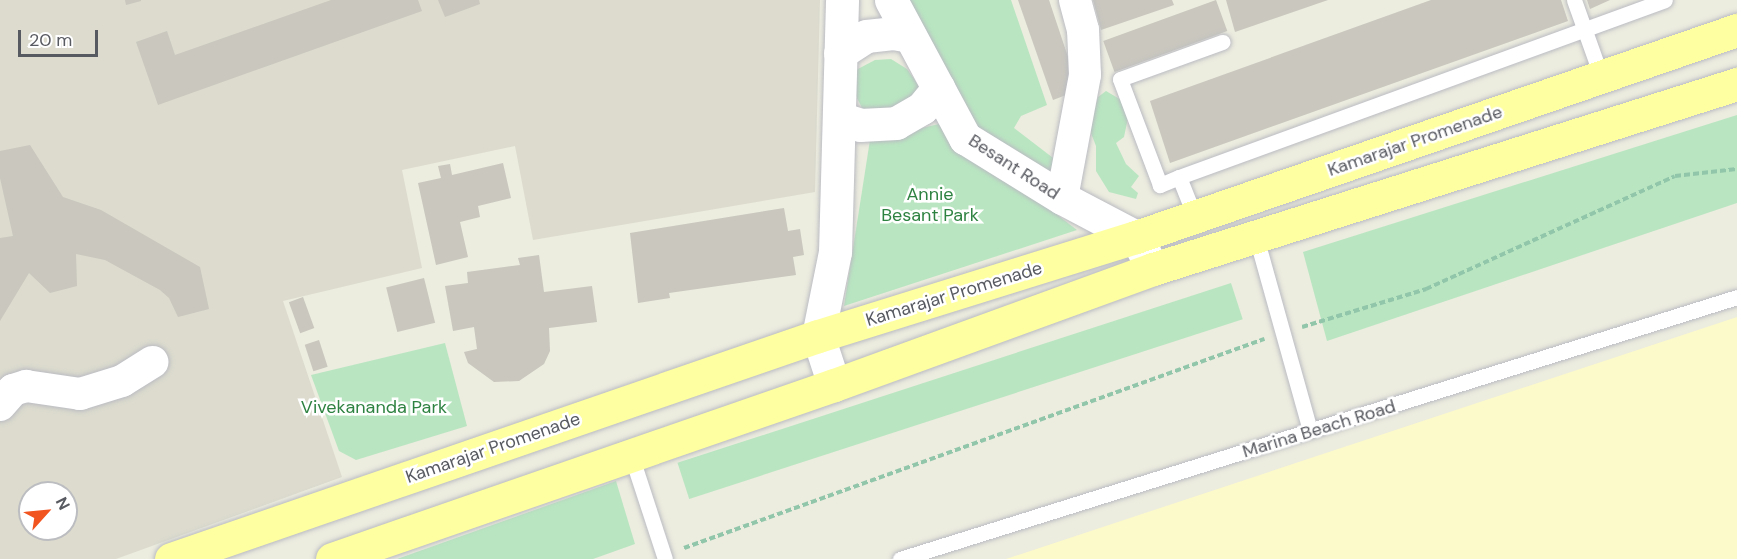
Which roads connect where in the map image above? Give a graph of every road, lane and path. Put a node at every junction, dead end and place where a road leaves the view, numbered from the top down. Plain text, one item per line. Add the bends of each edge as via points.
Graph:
1 (842, 0) edge
2 (891, 0) edge
3 (1076, 0) edge
4 (1574, 0) edge
5 (1665, 0) edge
6 (1585, 29) junction
7 (1737, 30) edge
8 (910, 36) junction
9 (1222, 42) dead end
10 (840, 53) junction
11 (1601, 76) junction
12 (1737, 84) edge
13 (938, 88) junction
14 (839, 118) junction
15 (1737, 169) edge
16 (1179, 177) junction
17 (1062, 198) junction
18 (1195, 217) junction
19 (1136, 237) junction
20 (1256, 237) junction
21 (1153, 269) junction
22 (1737, 297) edge
23 (1282, 333) junction
24 (818, 336) junction
25 (152, 362) dead end
26 (834, 385) junction
27 (0, 405) edge
28 (1310, 431) junction
29 (631, 455) junction
30 (664, 557) edge
31 (171, 559) edge
32 (332, 559) edge
33 (900, 559) edge

1 - 10 main road
2 - 8 main road, Besant Road
3 - 17 street via 1083,30 1085,75
4 - 6 lane
5 - 6 lane
6 - 11 lane
6 - 16 lane
7 - 11 main road, Kamarajar Promenade
8 - 10 main road via 866,36
8 - 13 main road, Besant Road
9 - 16 lane via 1120,79 1160,185
10 - 14 main road
11 - 18 main road, Kamarajar Promenade
12 - 20 main road
13 - 14 main road via 922,108 896,123 860,125
13 - 17 main road, Besant Road via 965,138
14 - 24 main road via 835,252
15 - 23 path via 1675,176 1426,289
16 - 18 lane
17 - 19 main road, Besant Road
18 - 19 main road, Kamarajar Promenade
19 - 21 main road
19 - 24 main road, Kamarajar Promenade
20 - 21 main road
20 - 23 lane
21 - 26 main road
22 - 28 lane, Marina Beach Road
23 - 28 lane
23 - 30 path
24 - 26 main road
24 - 31 main road, Kamarajar Promenade
25 - 27 street via 122,381 80,394 26,386 13,390
26 - 29 main road
28 - 33 lane, Marina Beach Road
29 - 30 lane
29 - 32 main road

